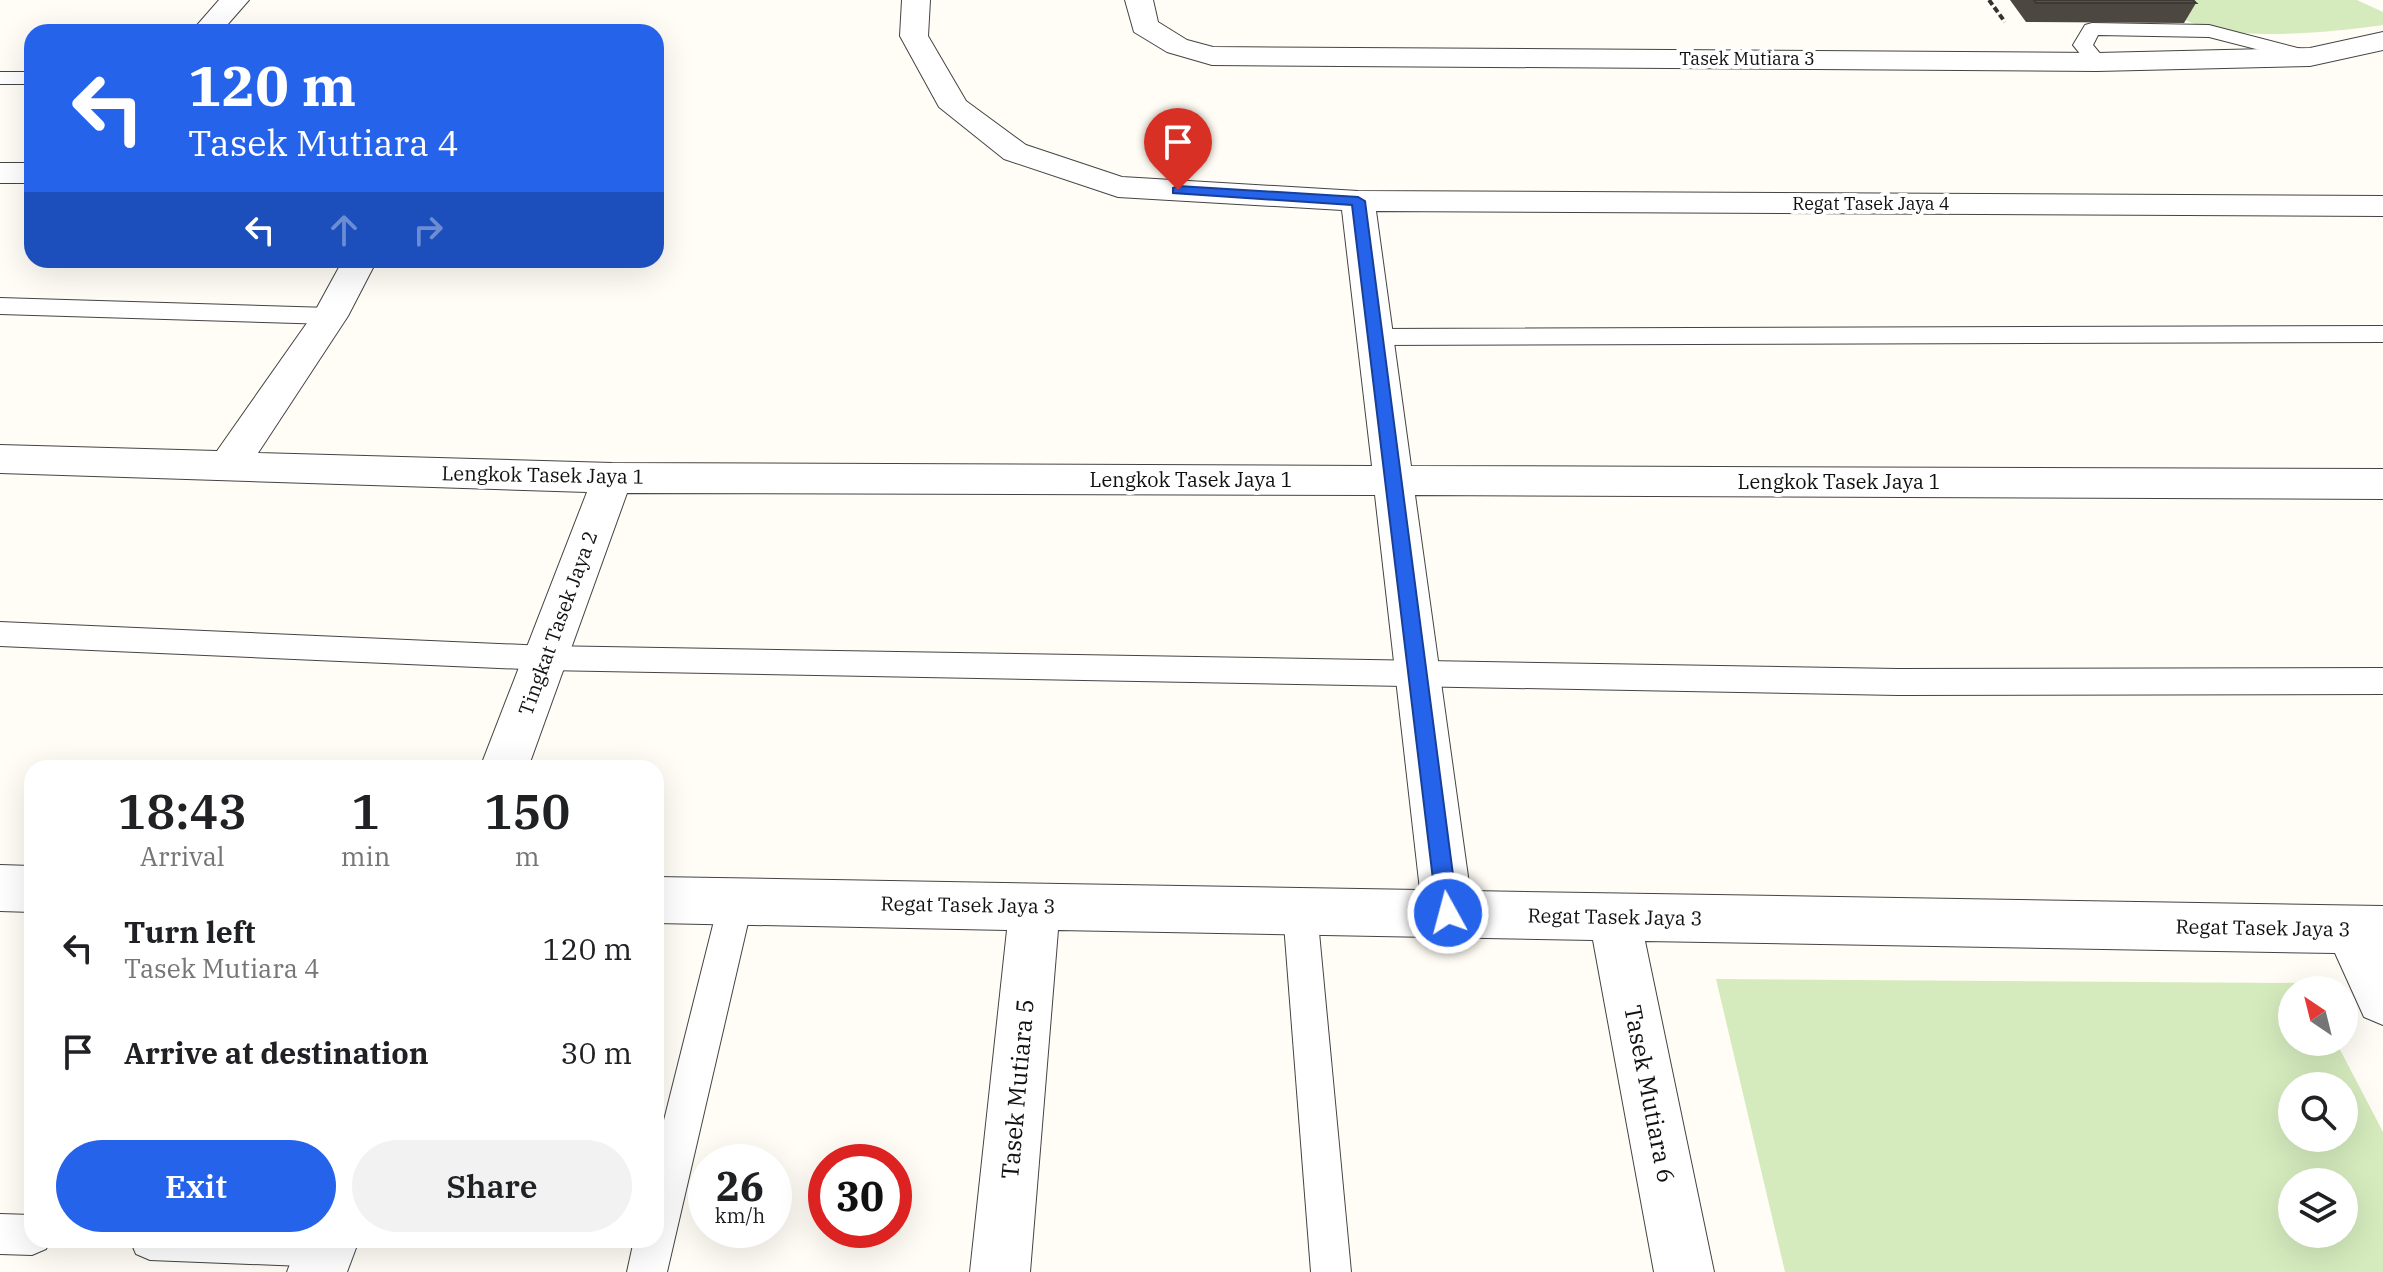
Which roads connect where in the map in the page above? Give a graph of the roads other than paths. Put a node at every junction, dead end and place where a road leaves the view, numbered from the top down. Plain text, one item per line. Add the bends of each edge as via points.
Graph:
1 (235, 0) edge
2 (916, 0) edge
3 (1139, 0) edge
4 (212, 24) edge
5 (2383, 41) edge
6 (0, 78) edge
7 (24, 78) edge
8 (0, 173) edge
9 (24, 173) edge
10 (1358, 201) junction
11 (2383, 206) edge
12 (356, 268) edge
13 (0, 306) edge
14 (330, 316) junction
15 (2383, 334) edge
16 (1375, 337) junction
17 (0, 459) edge
18 (228, 466) junction
19 (612, 478) junction
20 (1394, 481) junction
21 (2383, 484) edge
22 (0, 634) edge
23 (545, 658) junction
24 (1418, 673) junction
25 (2383, 681) edge
26 (507, 760) edge
27 (0, 888) edge
28 (24, 889) edge
29 (664, 900) edge
30 (736, 901) junction
31 (1035, 906) junction
32 (1300, 911) junction
33 (1448, 913) junction
34 (1614, 917) junction
35 (2366, 930) edge
36 (2383, 999) edge
37 (664, 1200) edge
38 (0, 1234) edge
39 (24, 1235) edge
40 (257, 1248) edge
41 (652, 1248) edge
42 (324, 1253) edge
43 (647, 1272) edge
44 (1000, 1272) edge
45 (1331, 1272) edge
46 (1684, 1272) edge

1 - 4 street
2 - 10 street, Regat Tasek Jaya 4 via 914,36 954,107 1015,152 1118,187
3 - 5 street, Tasek Mutiara 3 via 1144,26 1177,46 1212,56 2097,62 2310,57
6 - 7 lane
8 - 9 street
10 - 11 street, Regat Tasek Jaya 4
10 - 16 street
12 - 14 street
13 - 14 lane
14 - 18 street
15 - 16 lane
16 - 20 street
17 - 18 street, Lengkok Tasek Jaya 1
18 - 19 street, Lengkok Tasek Jaya 1
19 - 20 street, Lengkok Tasek Jaya 1
19 - 23 street, Tingkat Tasek Jaya 2
20 - 21 street, Lengkok Tasek Jaya 1
20 - 24 street
22 - 23 lane
23 - 24 lane
23 - 26 street, Tingkat Tasek Jaya 2
24 - 25 lane via 1898,682
24 - 33 street
27 - 28 street
29 - 30 street, Regat Tasek Jaya 3
30 - 31 street, Regat Tasek Jaya 3
30 - 37 lane
31 - 32 street, Regat Tasek Jaya 3
31 - 44 street, Tasek Mutiara 5
32 - 33 street, Regat Tasek Jaya 3
32 - 45 lane
33 - 34 street, Regat Tasek Jaya 3
34 - 35 street, Regat Tasek Jaya 3
34 - 46 street, Tasek Mutiara 6
35 - 36 street
38 - 39 lane
40 - 42 lane
41 - 43 lane

